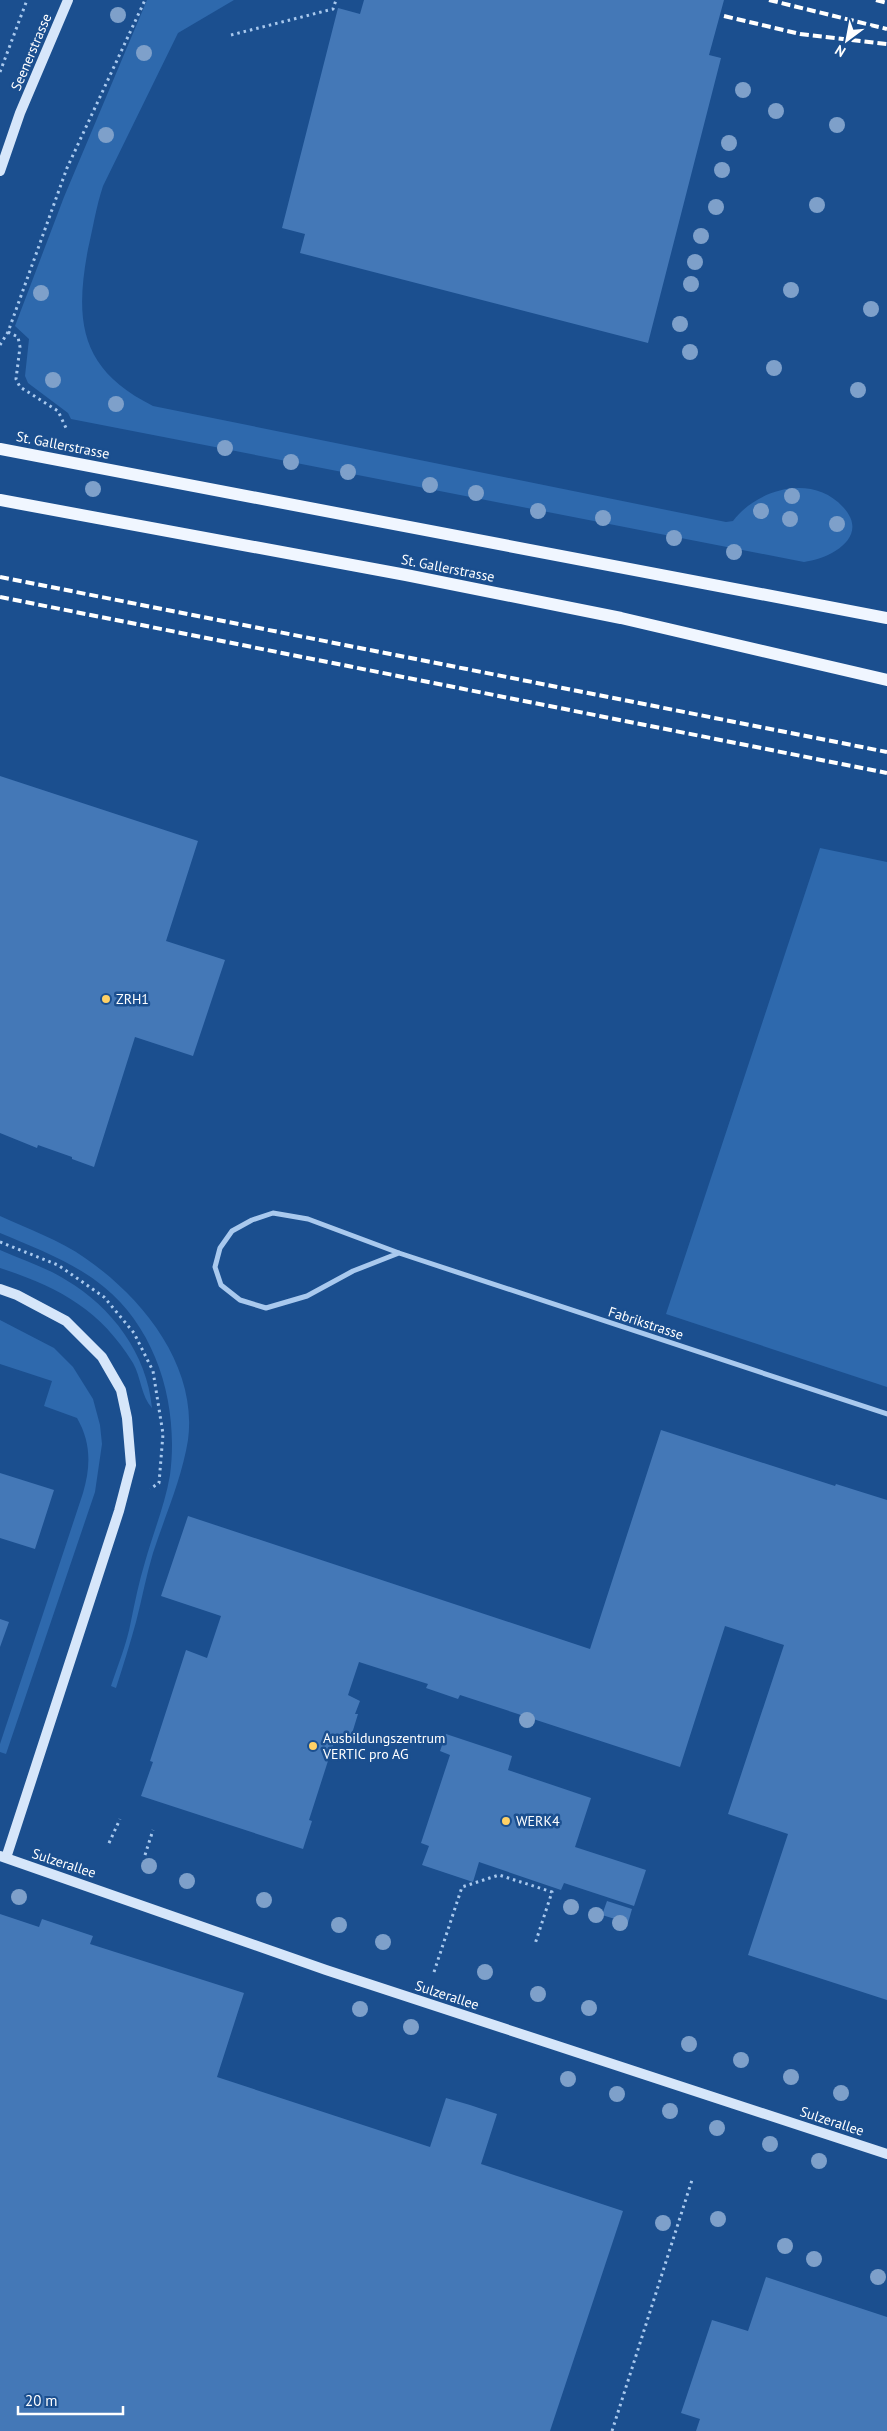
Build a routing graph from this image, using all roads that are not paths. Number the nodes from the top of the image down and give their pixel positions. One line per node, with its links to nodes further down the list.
1 (68, 0): 2 (main road, Seenerstrasse)
2 (0, 170)
3 (4, 449): 5 (main road, St. Gallerstrasse)
4 (0, 500): 6 (main road, St. Gallerstrasse)
5 (887, 618)
6 (887, 680)
7 (399, 1253): 7 (street, Fabrikstrasse); 9 (street, Fabrikstrasse)
8 (0, 1289): 10 (main road)
9 (887, 1414)
10 (3, 1857): 11 (main road, Sulzerallee)
11 (887, 2154)

